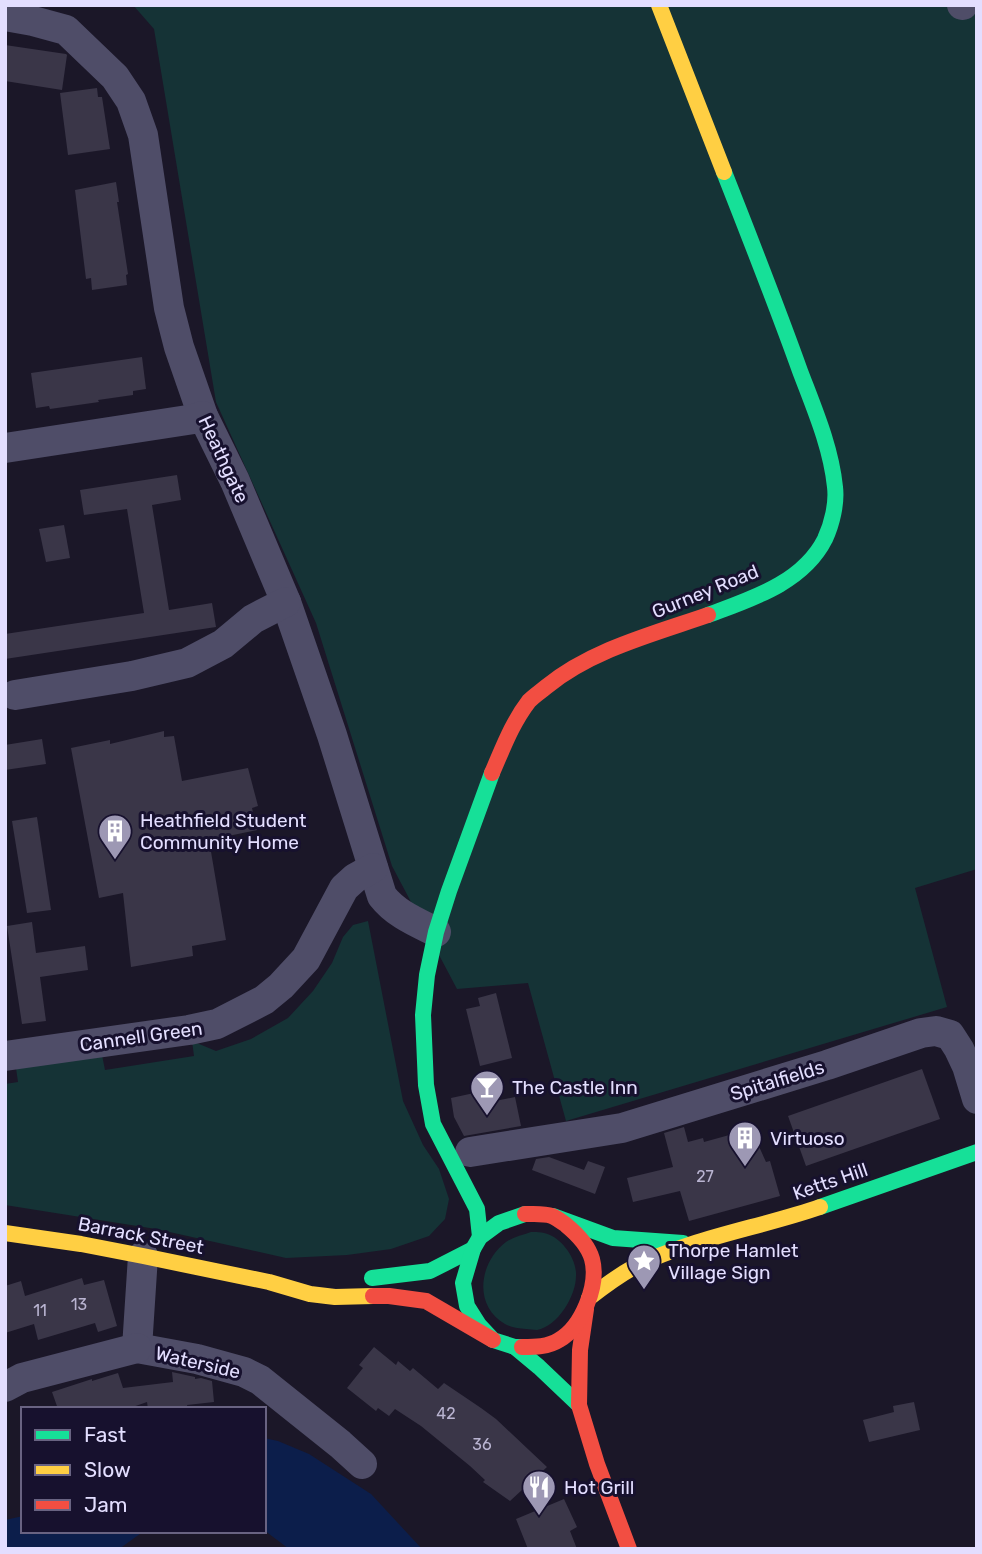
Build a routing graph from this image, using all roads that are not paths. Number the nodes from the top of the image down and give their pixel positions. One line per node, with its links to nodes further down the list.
1 (659, 5): 8 (main road, Gurney Road)
2 (5, 16): 3 (street, Heathgate)
3 (204, 416): 4 (street); 5 (street, Heathgate)
4 (5, 448)
5 (286, 602): 6 (street); 7 (street, Heathgate)
6 (15, 695)
7 (373, 869): 8 (street, Heathgate); 9 (street, Cannell Green)
8 (436, 932): 12 (main road, Gurney Road)
9 (5, 1056)
10 (977, 1099): 12 (street, Spitalfields)
11 (977, 1152): 19 (main road, Ketts Hill)
12 (464, 1162): 13 (main road, Gurney Road); 18 (main road, Gurney Road)
13 (488, 1191)
14 (506, 1203): 15 (main road)
15 (524, 1214): 16 (main road); 18 (main road)
16 (553, 1216): 19 (main road, Ketts Hill); 22 (main road)
17 (5, 1233): 20 (main road, Barrack Street)
18 (476, 1243): 21 (main road, Barrack Street); 23 (main road)
19 (695, 1244): 22 (main road, Ketts Hill)
20 (143, 1256): 21 (main road, Barrack Street); 25 (street, Waterside)
21 (268, 1282): 23 (main road, Barrack Street)
22 (588, 1304): 24 (main road); 27 (main road)
23 (492, 1340): 24 (main road)
24 (515, 1347): 27 (main road)
25 (136, 1348): 26 (street); 28 (street, Waterside)
26 (5, 1388)
27 (579, 1405): 29 (main road)
28 (362, 1464)
29 (629, 1549)

